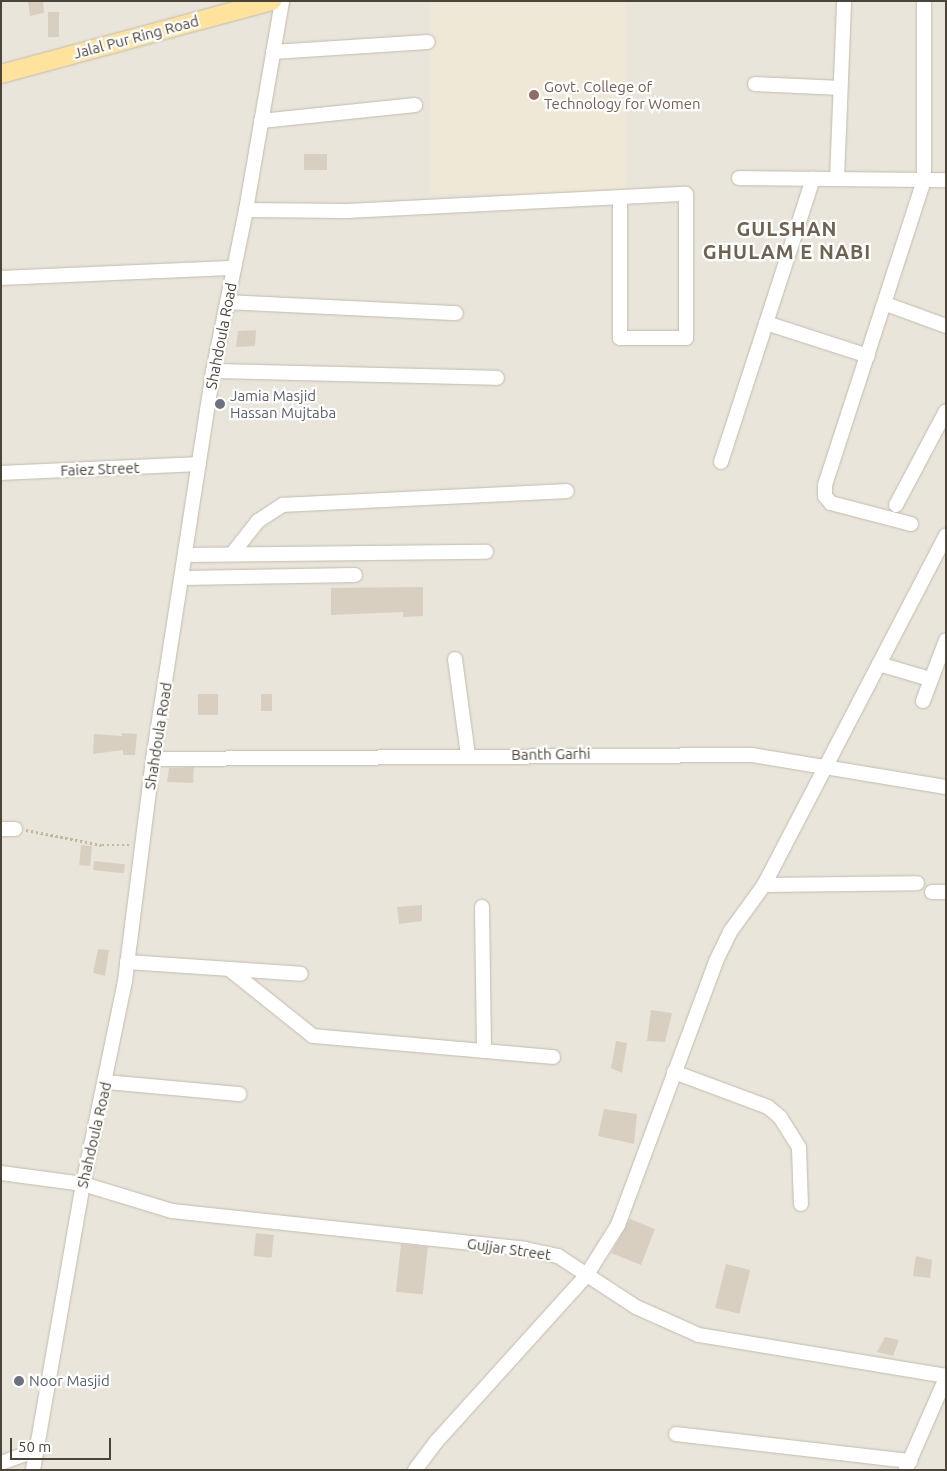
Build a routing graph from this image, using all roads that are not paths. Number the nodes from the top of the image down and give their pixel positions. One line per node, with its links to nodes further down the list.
1 (272, 1): 7 (main road, Jalal Pur Ring Road)
2 (282, 1): 6 (street, Shahdoula Road)
3 (844, 1): 9 (street)
4 (924, 1): 15 (street)
5 (428, 42): 6 (street)
6 (273, 52): 11 (street, Shahdoula Road)
7 (1, 74)
8 (755, 84): 9 (street)
9 (840, 88): 14 (street)
10 (415, 105): 11 (street)
11 (261, 121): 18 (street, Shahdoula Road)
12 (738, 178): 13 (street)
13 (813, 179): 14 (street); 24 (street)
14 (837, 179): 15 (street)
15 (924, 180): 16 (street); 22 (street)
16 (946, 180)
17 (620, 198): 17 (street); 18 (street)
18 (246, 210): 19 (street, Shahdoula Road)
19 (234, 268): 20 (street); 21 (street, Shahdoula Road)
20 (1, 278)
21 (227, 302): 23 (street); 27 (street, Shahdoula Road)
22 (886, 304): 25 (street); 26 (street)
23 (456, 313)
24 (766, 323): 26 (street); 30 (street)
25 (946, 326)
26 (868, 356): 35 (street)
27 (212, 371): 28 (street); 31 (street, Shahdoula Road)
28 (497, 378)
29 (946, 412): 34 (street)
30 (720, 462)
31 (199, 464): 32 (street, Faiez Street); 39 (street, Shahdoula Road)
32 (1, 473)
33 (566, 491): 40 (street)
34 (896, 505)
35 (912, 524)
36 (946, 536): 38 (street)
37 (486, 552): 40 (street)
38 (942, 552): 45 (street)
39 (186, 554): 40 (street); 42 (street, Shahdoula Road)
40 (232, 554)
41 (355, 575): 42 (street)
42 (183, 578): 49 (street, Shahdoula Road)
43 (946, 640): 46 (street)
44 (455, 659): 48 (street)
45 (879, 664): 46 (street); 50 (street)
46 (930, 679): 47 (street)
47 (923, 701)
48 (468, 755): 49 (street, Banth Garhi); 50 (street, Banth Garhi)
49 (153, 759): 55 (street, Shahdoula Road)
50 (825, 767): 51 (street, Banth Garhi); 53 (street)
51 (946, 787)
52 (917, 883): 53 (street)
53 (764, 885): 60 (street)
54 (482, 906): 58 (street)
55 (127, 962): 56 (street); 61 (street, Shahdoula Road)
56 (229, 969): 57 (street); 58 (street)
57 (301, 974)
58 (484, 1051): 59 (street)
59 (553, 1057)
60 (674, 1072): 65 (street); 66 (street)
61 (106, 1082): 62 (street); 64 (street, Shahdoula Road)
62 (239, 1094)
63 (1, 1173): 64 (street, Gujjar Street)
64 (83, 1184): 66 (street, Gujjar Street); 69 (street, Shahdoula Road)
65 (801, 1204)
66 (586, 1276): 67 (street, Gujjar Street); 73 (street)
67 (946, 1377): 71 (street)
68 (676, 1434): 71 (street)
69 (36, 1450): 70 (street); 72 (street, Shahdoula Road)
70 (1, 1463)
71 (908, 1466)
72 (33, 1470)
73 (415, 1470)

